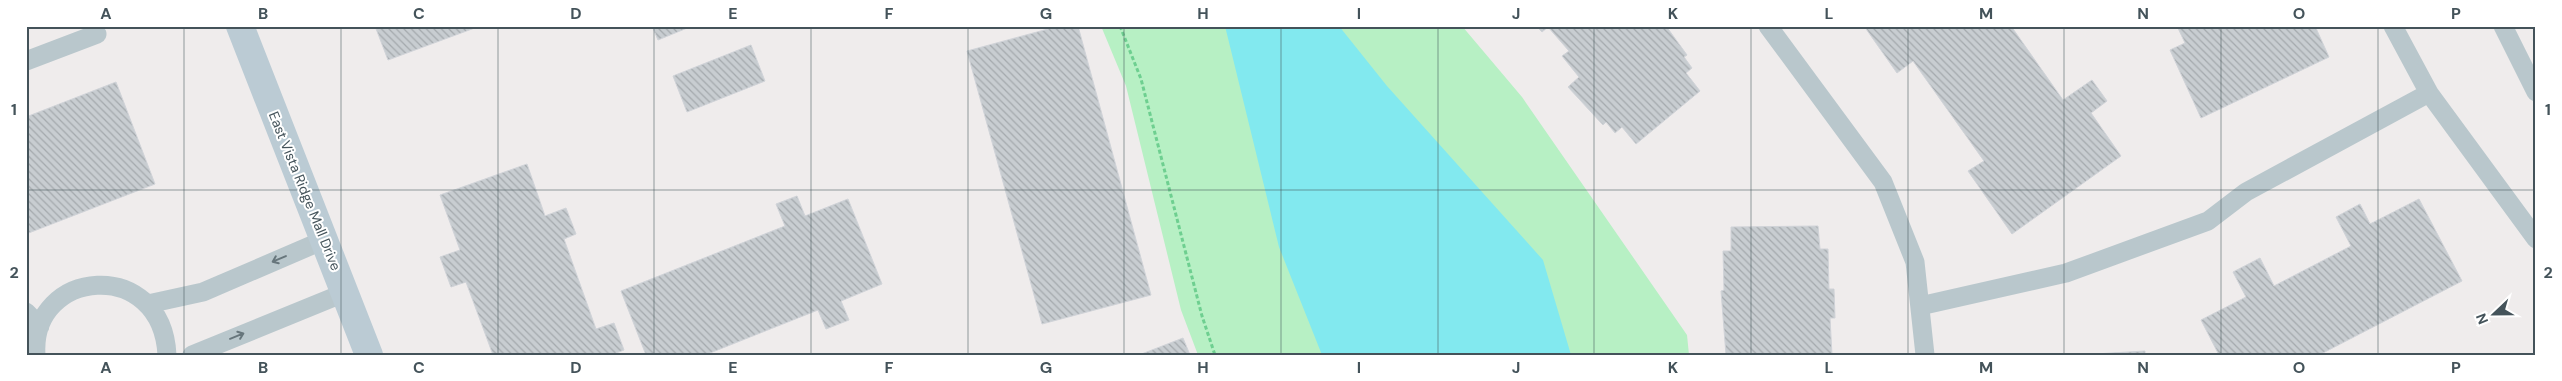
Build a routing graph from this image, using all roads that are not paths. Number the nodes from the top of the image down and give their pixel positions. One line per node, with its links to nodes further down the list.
1 (240, 26): 10 (main road, East Vista Ridge Mall Drive)
2 (1768, 26): 13 (lane)
3 (2393, 26): 8 (lane)
4 (2503, 26): 7 (lane)
5 (98, 34): 6 (lane)
6 (26, 61)
7 (2536, 92)
8 (2429, 93): 9 (lane); 13 (lane)
9 (2536, 239)
10 (324, 240): 11 (main road, East Vista Ridge Mall Drive); 12 (lane, one-way to 12)
11 (344, 293): 18 (lane, one-way to 11); 19 (main road, East Vista Ridge Mall Drive)
12 (148, 304): 15 (lane); 17 (lane)
13 (1920, 306): 20 (lane)
14 (26, 312): 15 (lane)
15 (40, 326): 16 (lane)
16 (36, 355)
17 (167, 355)
18 (192, 355)
19 (369, 355)
20 (1925, 355)

